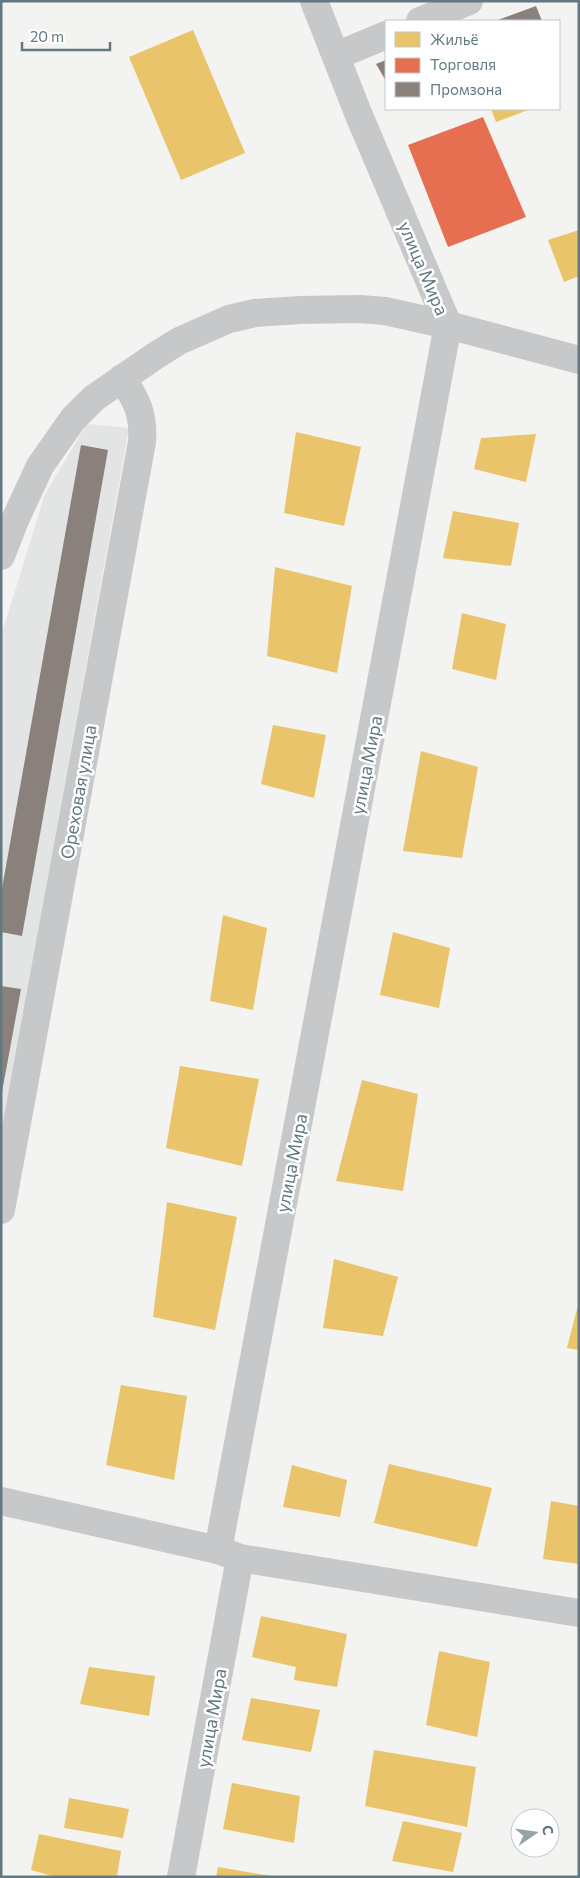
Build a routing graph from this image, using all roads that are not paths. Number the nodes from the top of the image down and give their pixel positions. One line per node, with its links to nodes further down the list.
1 (314, 1): 5 (street, улица Мира)
2 (469, 1): 3 (street)
3 (422, 20)
4 (385, 35): 5 (street)
5 (336, 56): 6 (street, улица Мира)
6 (448, 325): 8 (street); 10 (street); 14 (street, улица Мира)
7 (579, 342): 8 (street)
8 (546, 352): 9 (street)
9 (579, 360)
10 (122, 378): 11 (street); 12 (street, Ореховая улица)
11 (1, 556)
12 (1, 1210)
13 (1, 1501): 14 (street)
14 (229, 1554): 15 (street); 16 (street, улица Мира)
15 (579, 1613)
16 (181, 1877)

